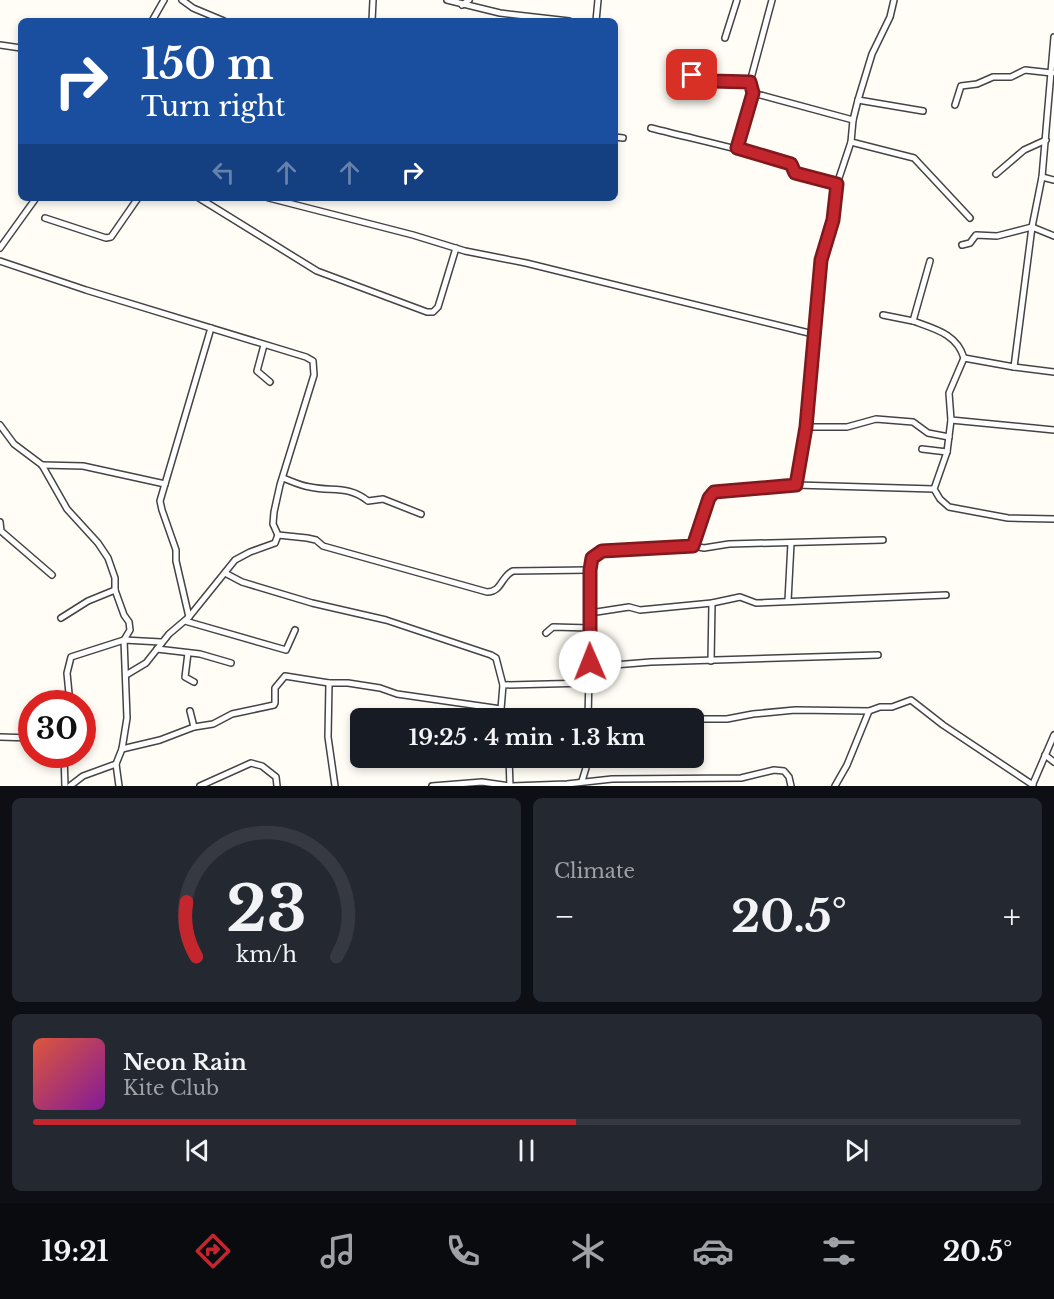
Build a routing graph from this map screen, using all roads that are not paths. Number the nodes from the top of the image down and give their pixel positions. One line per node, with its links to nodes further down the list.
1 (164, 0): 11 (street)
2 (182, 0): 12 (street)
3 (373, 0): 13 (street)
4 (447, 0): 10 (street)
5 (469, 0): 10 (street)
6 (598, 0): 15 (street)
7 (737, 0): 16 (street)
8 (771, 0): 22 (street)
9 (894, 0): 24 (street)
10 (462, 4): 14 (street)
11 (154, 18)
12 (217, 18)
13 (372, 18)
14 (543, 18)
15 (596, 18)
16 (725, 38)
17 (1054, 38): 21 (street)
18 (0, 45): 19 (street)
19 (18, 48)
20 (672, 68): 22 (street)
21 (1052, 73): 25 (street); 31 (street)
22 (750, 82): 23 (street)
23 (753, 93): 27 (street); 33 (street)
24 (858, 100): 26 (street); 27 (street)
25 (954, 105)
26 (923, 111)
27 (853, 120): 32 (street)
28 (651, 128): 33 (street)
29 (618, 137): 30 (street)
30 (623, 138)
31 (1046, 140): 34 (street); 35 (street)
32 (851, 142): 37 (street); 43 (street)
33 (737, 148): 37 (street)
34 (996, 174)
35 (1042, 177): 36 (street); 44 (street)
36 (1054, 180)
37 (837, 184): 54 (street)
38 (34, 201): 47 (street)
39 (136, 201): 42 (street)
40 (204, 201): 48 (street)
41 (280, 201): 48 (street)
42 (45, 218)
43 (970, 218)
44 (1032, 227): 45 (street); 46 (street); 57 (street)
45 (1054, 236)
46 (962, 245)
47 (0, 248)
48 (456, 248): 54 (street)
49 (0, 261): 53 (street)
50 (930, 261): 52 (street)
51 (883, 315): 52 (street)
52 (913, 321): 56 (street)
53 (211, 328): 55 (street); 69 (street)
54 (813, 334): 62 (street)
55 (264, 345): 59 (street); 68 (street)
56 (964, 358): 57 (street); 60 (street)
57 (1014, 367): 58 (street)
58 (1054, 372)
59 (270, 382)
60 (951, 420): 63 (street); 64 (street)
61 (0, 425): 67 (street)
62 (806, 427): 64 (street); 70 (street)
63 (1054, 430)
64 (949, 437): 66 (street)
65 (922, 449): 66 (street)
66 (947, 452): 71 (street)
67 (42, 465): 69 (street); 82 (street)
68 (283, 478): 72 (street); 75 (street)
69 (165, 484): 88 (street)
70 (796, 485): 71 (street); 78 (street)
71 (934, 489): 73 (street)
72 (421, 514)
73 (1054, 519)
74 (0, 522): 81 (street)
75 (278, 535): 79 (street); 80 (street)
76 (883, 540): 77 (street)
77 (791, 543): 78 (street); 84 (street)
78 (693, 546): 79 (street)
79 (590, 570): 86 (street)
80 (225, 573): 88 (street); 104 (street)
81 (52, 575)
82 (115, 590): 87 (street); 92 (street)
83 (946, 596): 84 (street)
84 (788, 602): 85 (street)
85 (712, 603): 86 (street); 97 (street)
86 (590, 613): 89 (street)
87 (61, 618)
88 (187, 619): 90 (street); 93 (street)
89 (590, 628): 91 (street); 99 (street)
90 (295, 630)
91 (546, 633)
92 (124, 640): 93 (street); 100 (street); 105 (street)
93 (162, 642): 94 (street)
94 (157, 649): 95 (street); 100 (street)
95 (188, 653): 98 (street); 101 (street)
96 (878, 655): 97 (street)
97 (711, 661): 99 (street)
98 (231, 663)
99 (590, 667): 103 (street)
100 (126, 675): 116 (street)
101 (194, 682)
102 (330, 683): 106 (street); 112 (street); 131 (street)
103 (588, 683): 104 (street); 108 (street)
104 (503, 685): 107 (street)
105 (69, 690)
106 (494, 708)
107 (501, 708)
108 (588, 708)
109 (190, 711): 112 (street)
110 (869, 711): 111 (street); 125 (street); 135 (street)
111 (704, 719)
112 (194, 727): 116 (street)
113 (1054, 735): 117 (street)
114 (0, 737): 115 (street)
115 (18, 738)
116 (122, 749): 119 (street)
117 (1045, 755): 118 (street); 125 (street)
118 (1054, 762)
119 (116, 764): 127 (street); 128 (street)
120 (64, 768): 126 (street)
121 (509, 768): 133 (street)
122 (586, 768): 123 (street)
123 (582, 781): 124 (street); 133 (street)
124 (613, 783): 134 (street)
125 (1032, 785)
126 (65, 786)
127 (70, 786)
128 (119, 786)
129 (200, 786): 130 (street)
130 (277, 786)
131 (335, 786)
132 (432, 786): 133 (street)
133 (510, 786)
134 (791, 786)
135 (835, 786)

